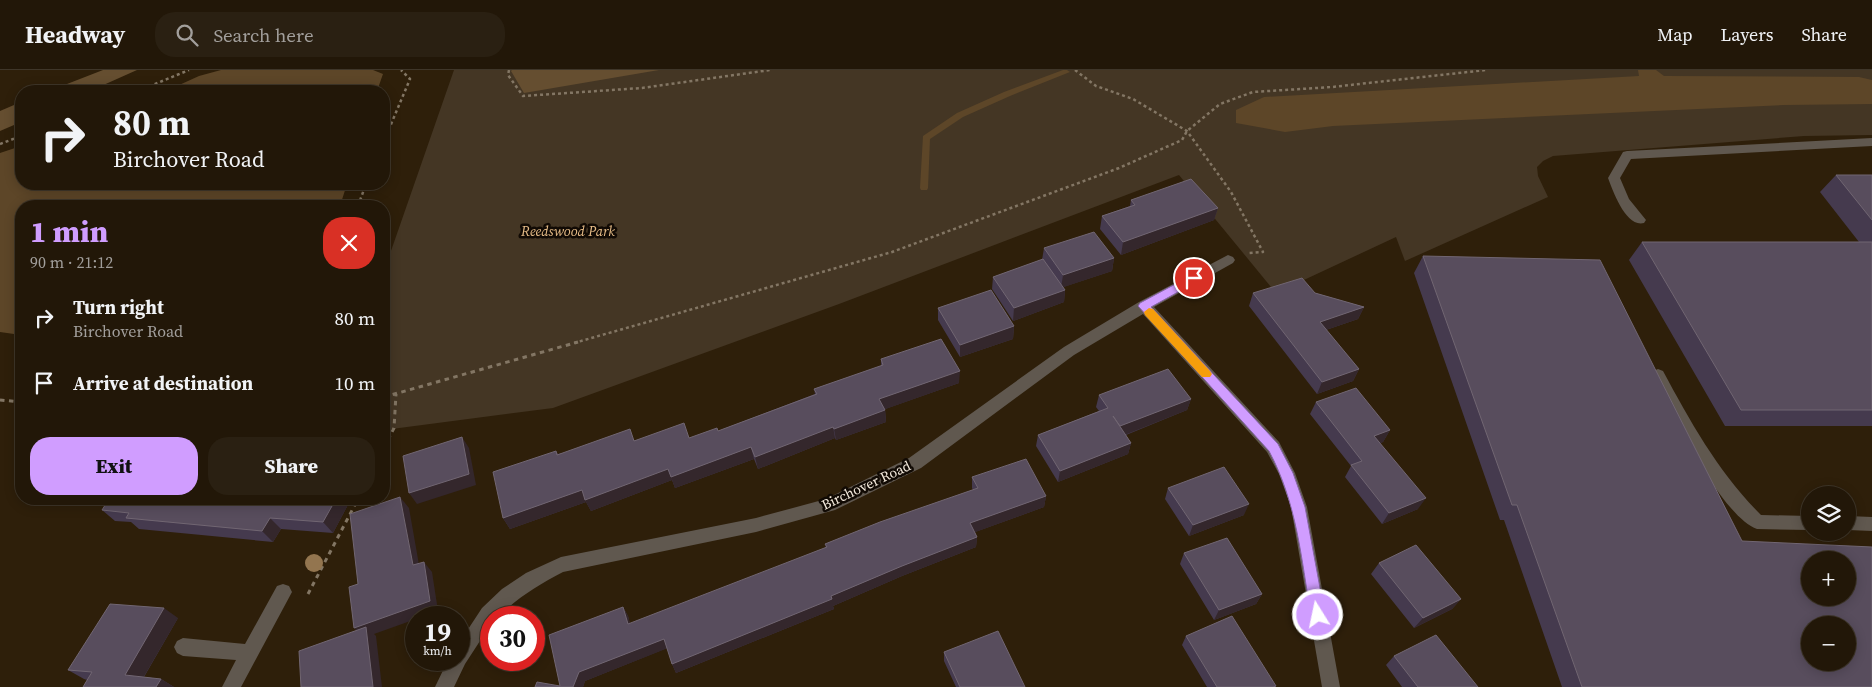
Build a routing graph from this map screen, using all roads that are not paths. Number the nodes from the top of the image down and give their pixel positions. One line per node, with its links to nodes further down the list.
1 (1872, 142): 2 (street)
2 (1639, 220)
3 (1228, 260): 4 (street, Birchover Road)
4 (1144, 306): 10 (street, Birchover Road); 16 (street)
5 (1650, 360): 6 (street)
6 (1801, 523)
7 (1856, 523): 8 (street)
8 (1872, 524)
9 (283, 592): 12 (street)
10 (470, 641)
11 (183, 647): 12 (street)
12 (250, 653): 14 (street)
13 (452, 671): 15 (street, Birchover Road)
14 (231, 687)
15 (444, 687)
16 (1331, 687)

